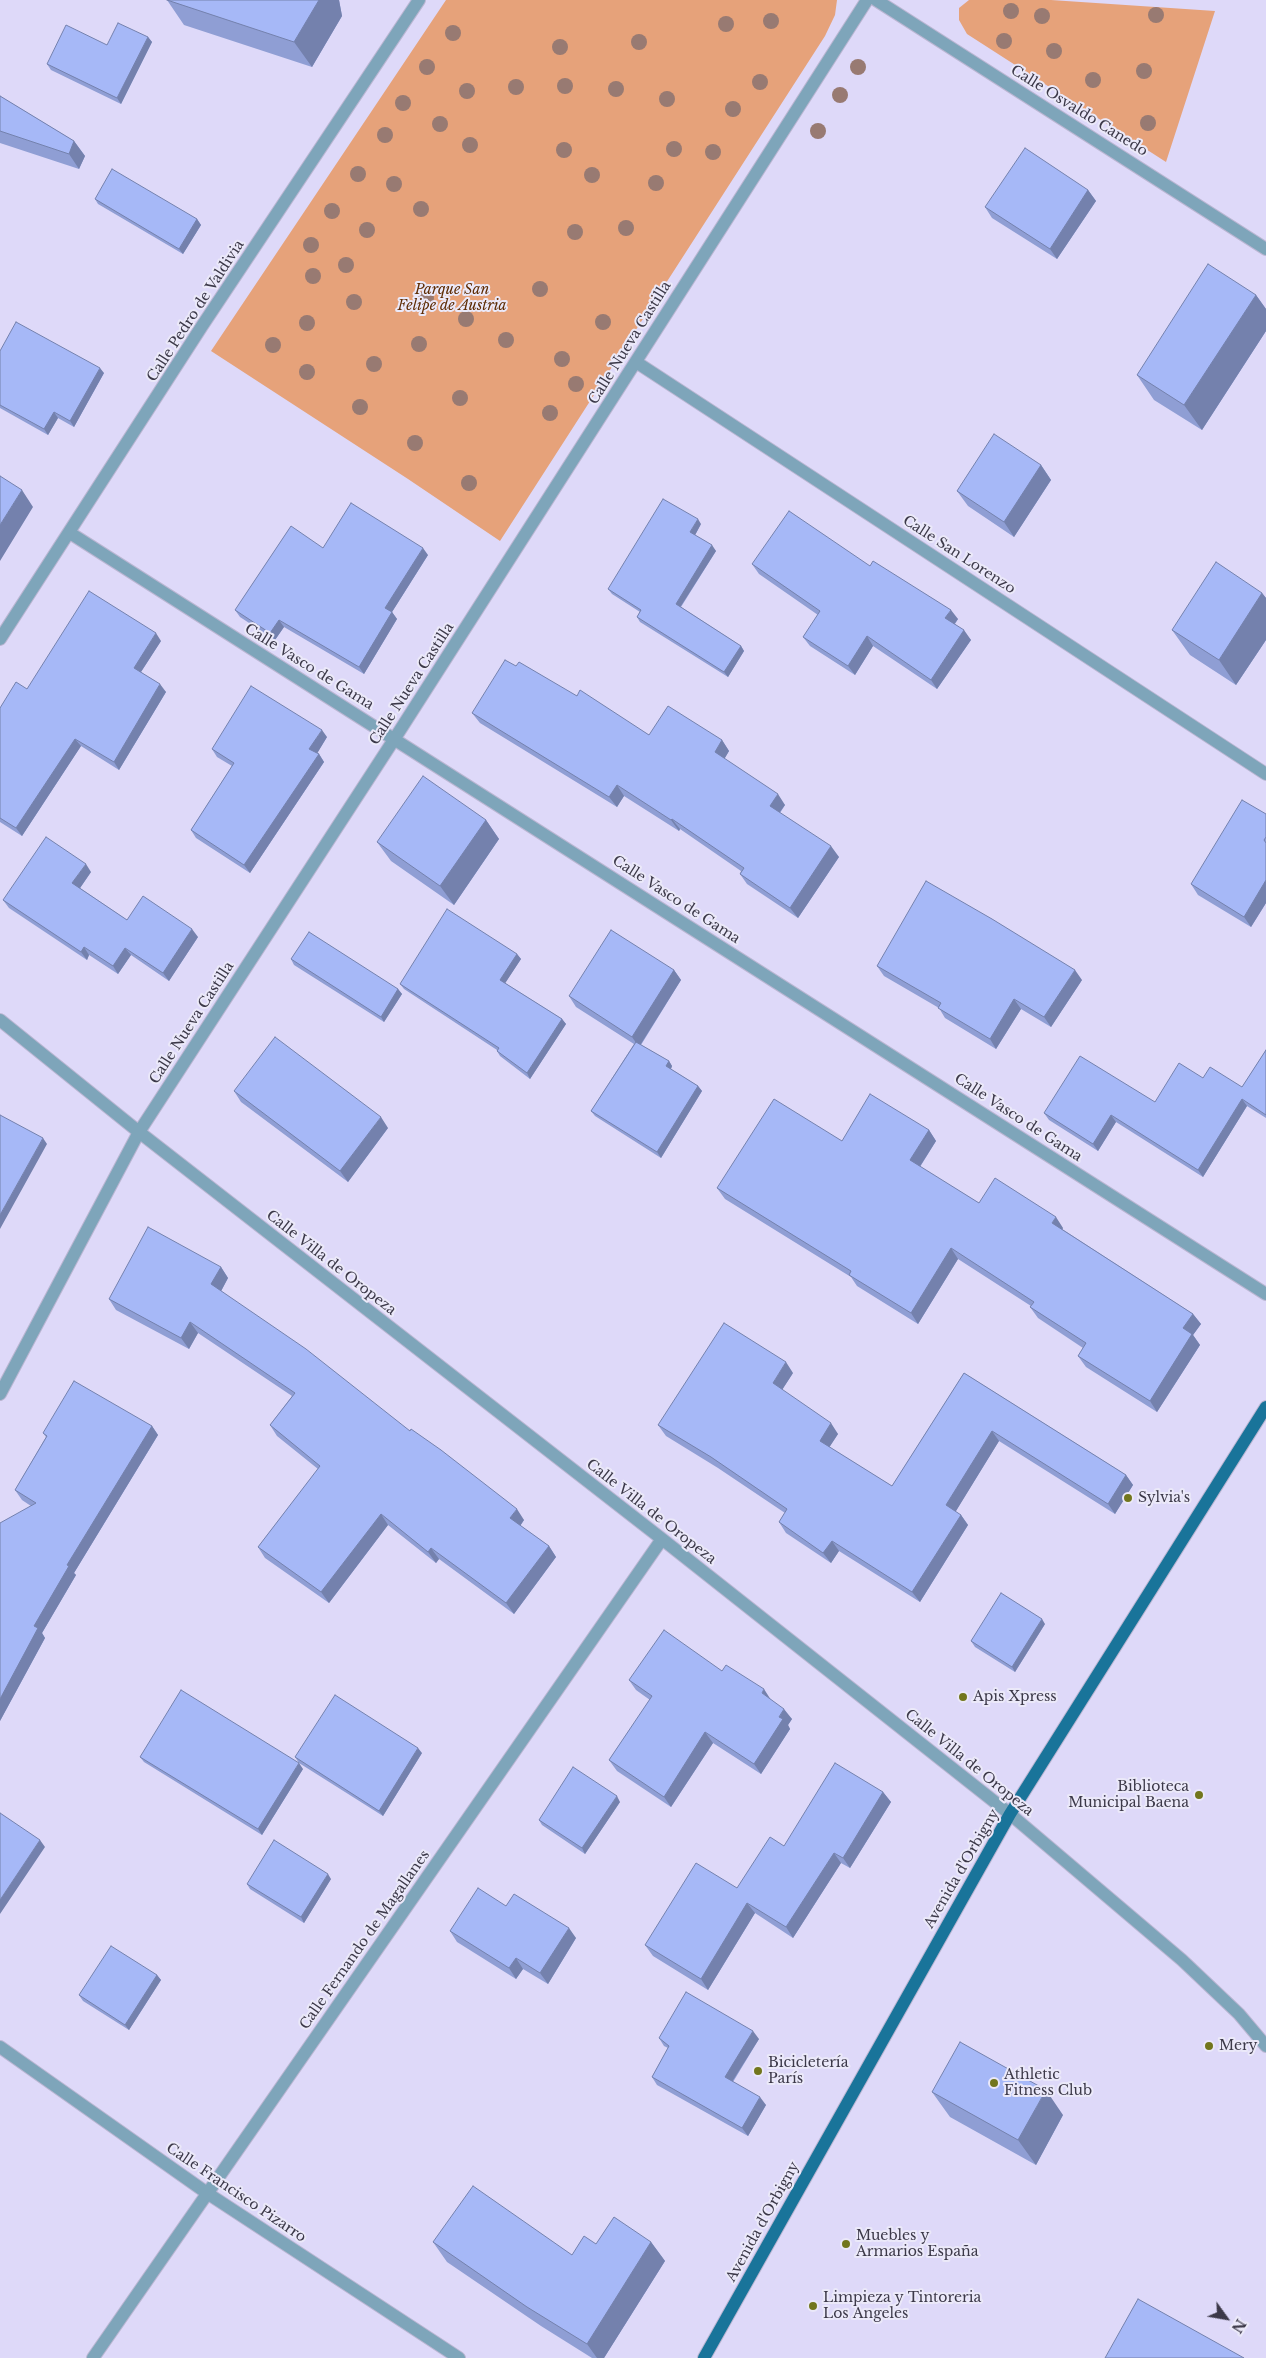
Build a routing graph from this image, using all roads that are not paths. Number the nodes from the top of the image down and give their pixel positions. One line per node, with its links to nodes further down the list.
1 (419, 0): 6 (street, Calle Pedro de Valdivia)
2 (867, 0): 5 (street, Calle Nueva Castilla)
3 (876, 0): 4 (street, Calle Osvaldo Canedo)
4 (1266, 249)
5 (636, 362): 8 (street, Calle Nueva Castilla); 9 (street, Calle San Lorenzo)
6 (70, 533): 7 (street, Calle Pedro de Valdivia); 8 (street, Calle Vasco de Gama)
7 (0, 639)
8 (395, 738): 11 (street, Calle Nueva Castilla); 12 (street, Calle Vasco de Gama)
9 (1266, 774)
10 (0, 1020): 11 (street, Calle Villa de Oropeza)
11 (139, 1132): 13 (street, Calle Nueva Castilla); 15 (street, Calle Villa de Oropeza)
12 (1266, 1294)
13 (0, 1394)
14 (1266, 1407): 16 (main road, Avenida d'Orbigny)
15 (662, 1540): 16 (street, Calle Villa de Oropeza); 19 (street, Calle Fernando de Magallanes)
16 (1010, 1814): 17 (street, Calle Villa de Oropeza); 22 (main road, Avenida d'Orbigny)
17 (1266, 2046)
18 (0, 2047): 19 (street, Calle Francisco Pizarro)
19 (207, 2193): 20 (street, Calle Fernando de Magallanes); 21 (street, Calle Francisco Pizarro)
20 (93, 2358)
21 (459, 2358)
22 (704, 2358)

